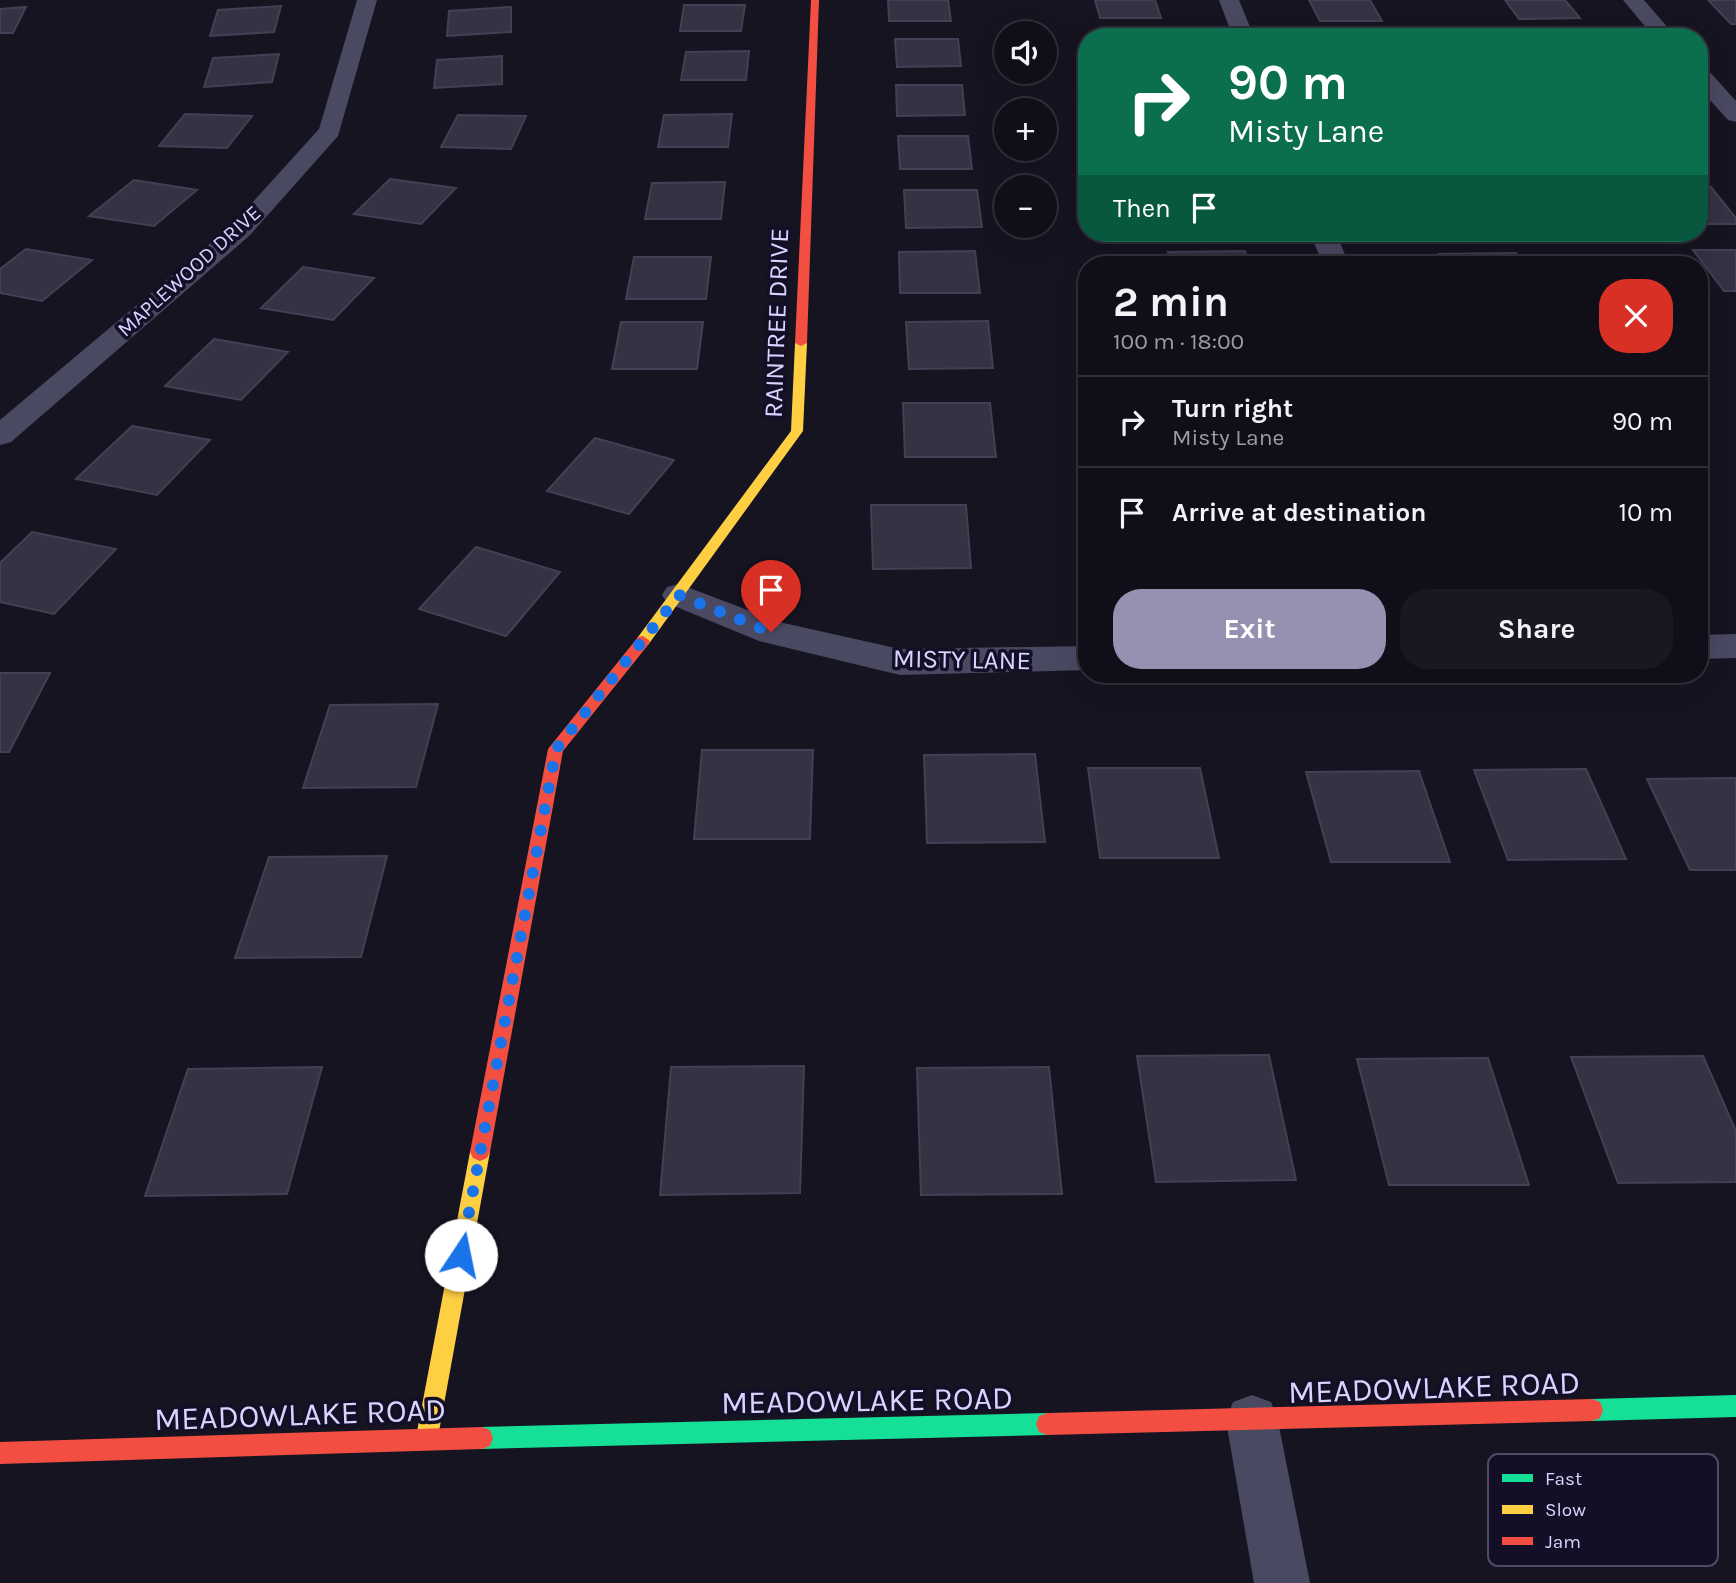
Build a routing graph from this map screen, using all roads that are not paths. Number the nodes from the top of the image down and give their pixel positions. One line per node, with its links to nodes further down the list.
1 (367, 0): 9 (street, MAPLEWOOD DRIVE)
2 (815, 0): 10 (street, RAINTREE DRIVE)
3 (1229, 0): 5 (street)
4 (1633, 0): 6 (street)
5 (1240, 28)
6 (1658, 28)
7 (1708, 84): 8 (street)
8 (1736, 115)
9 (0, 436)
10 (679, 595): 13 (street, MISTY LANE); 16 (street, RAINTREE DRIVE)
11 (1736, 646): 12 (street)
12 (1708, 647)
13 (1078, 658)
14 (1736, 1406): 15 (street, MEADOWLAKE ROAD)
15 (1252, 1421): 16 (street, MEADOWLAKE ROAD); 18 (street)
16 (428, 1437): 17 (street, MEADOWLAKE ROAD)
17 (0, 1453)
18 (1282, 1583)

